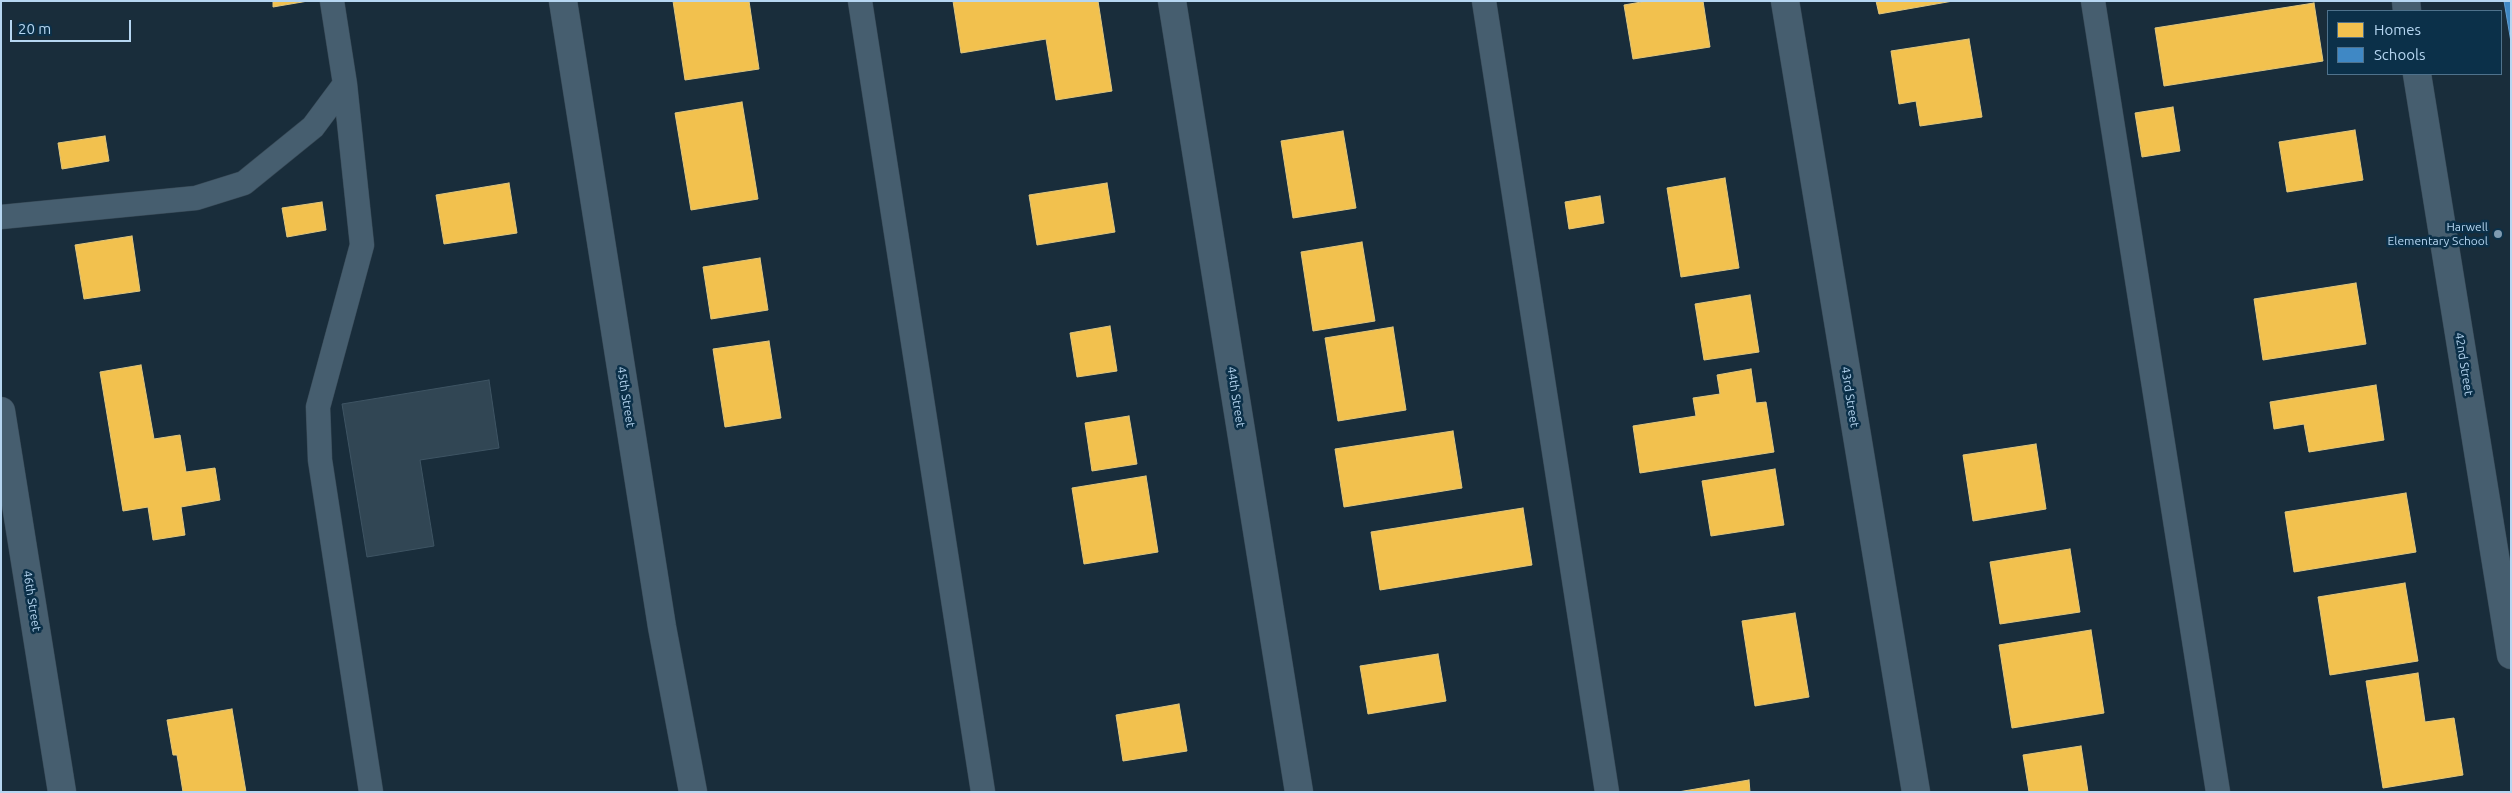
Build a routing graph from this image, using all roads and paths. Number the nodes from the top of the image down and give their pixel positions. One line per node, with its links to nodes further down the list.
1 (332, 1): 9 (lane)
2 (563, 1): 16 (street, 45th Street)
3 (860, 1): 17 (lane)
4 (1172, 1): 18 (street, 44th Street)
5 (1484, 1): 19 (lane)
6 (1785, 1): 20 (street, 43rd Street)
7 (2093, 1): 21 (lane)
8 (2417, 75): 13 (street, 42nd Street)
9 (345, 84): 10 (lane); 15 (lane)
10 (1, 216)
11 (1, 411): 12 (street, 46th Street)
12 (4, 447): 14 (street, 46th Street)
13 (2511, 655)
14 (62, 792)
15 (371, 792)
16 (693, 792)
17 (983, 792)
18 (1299, 792)
19 (1606, 792)
20 (1916, 792)
21 (2218, 792)

